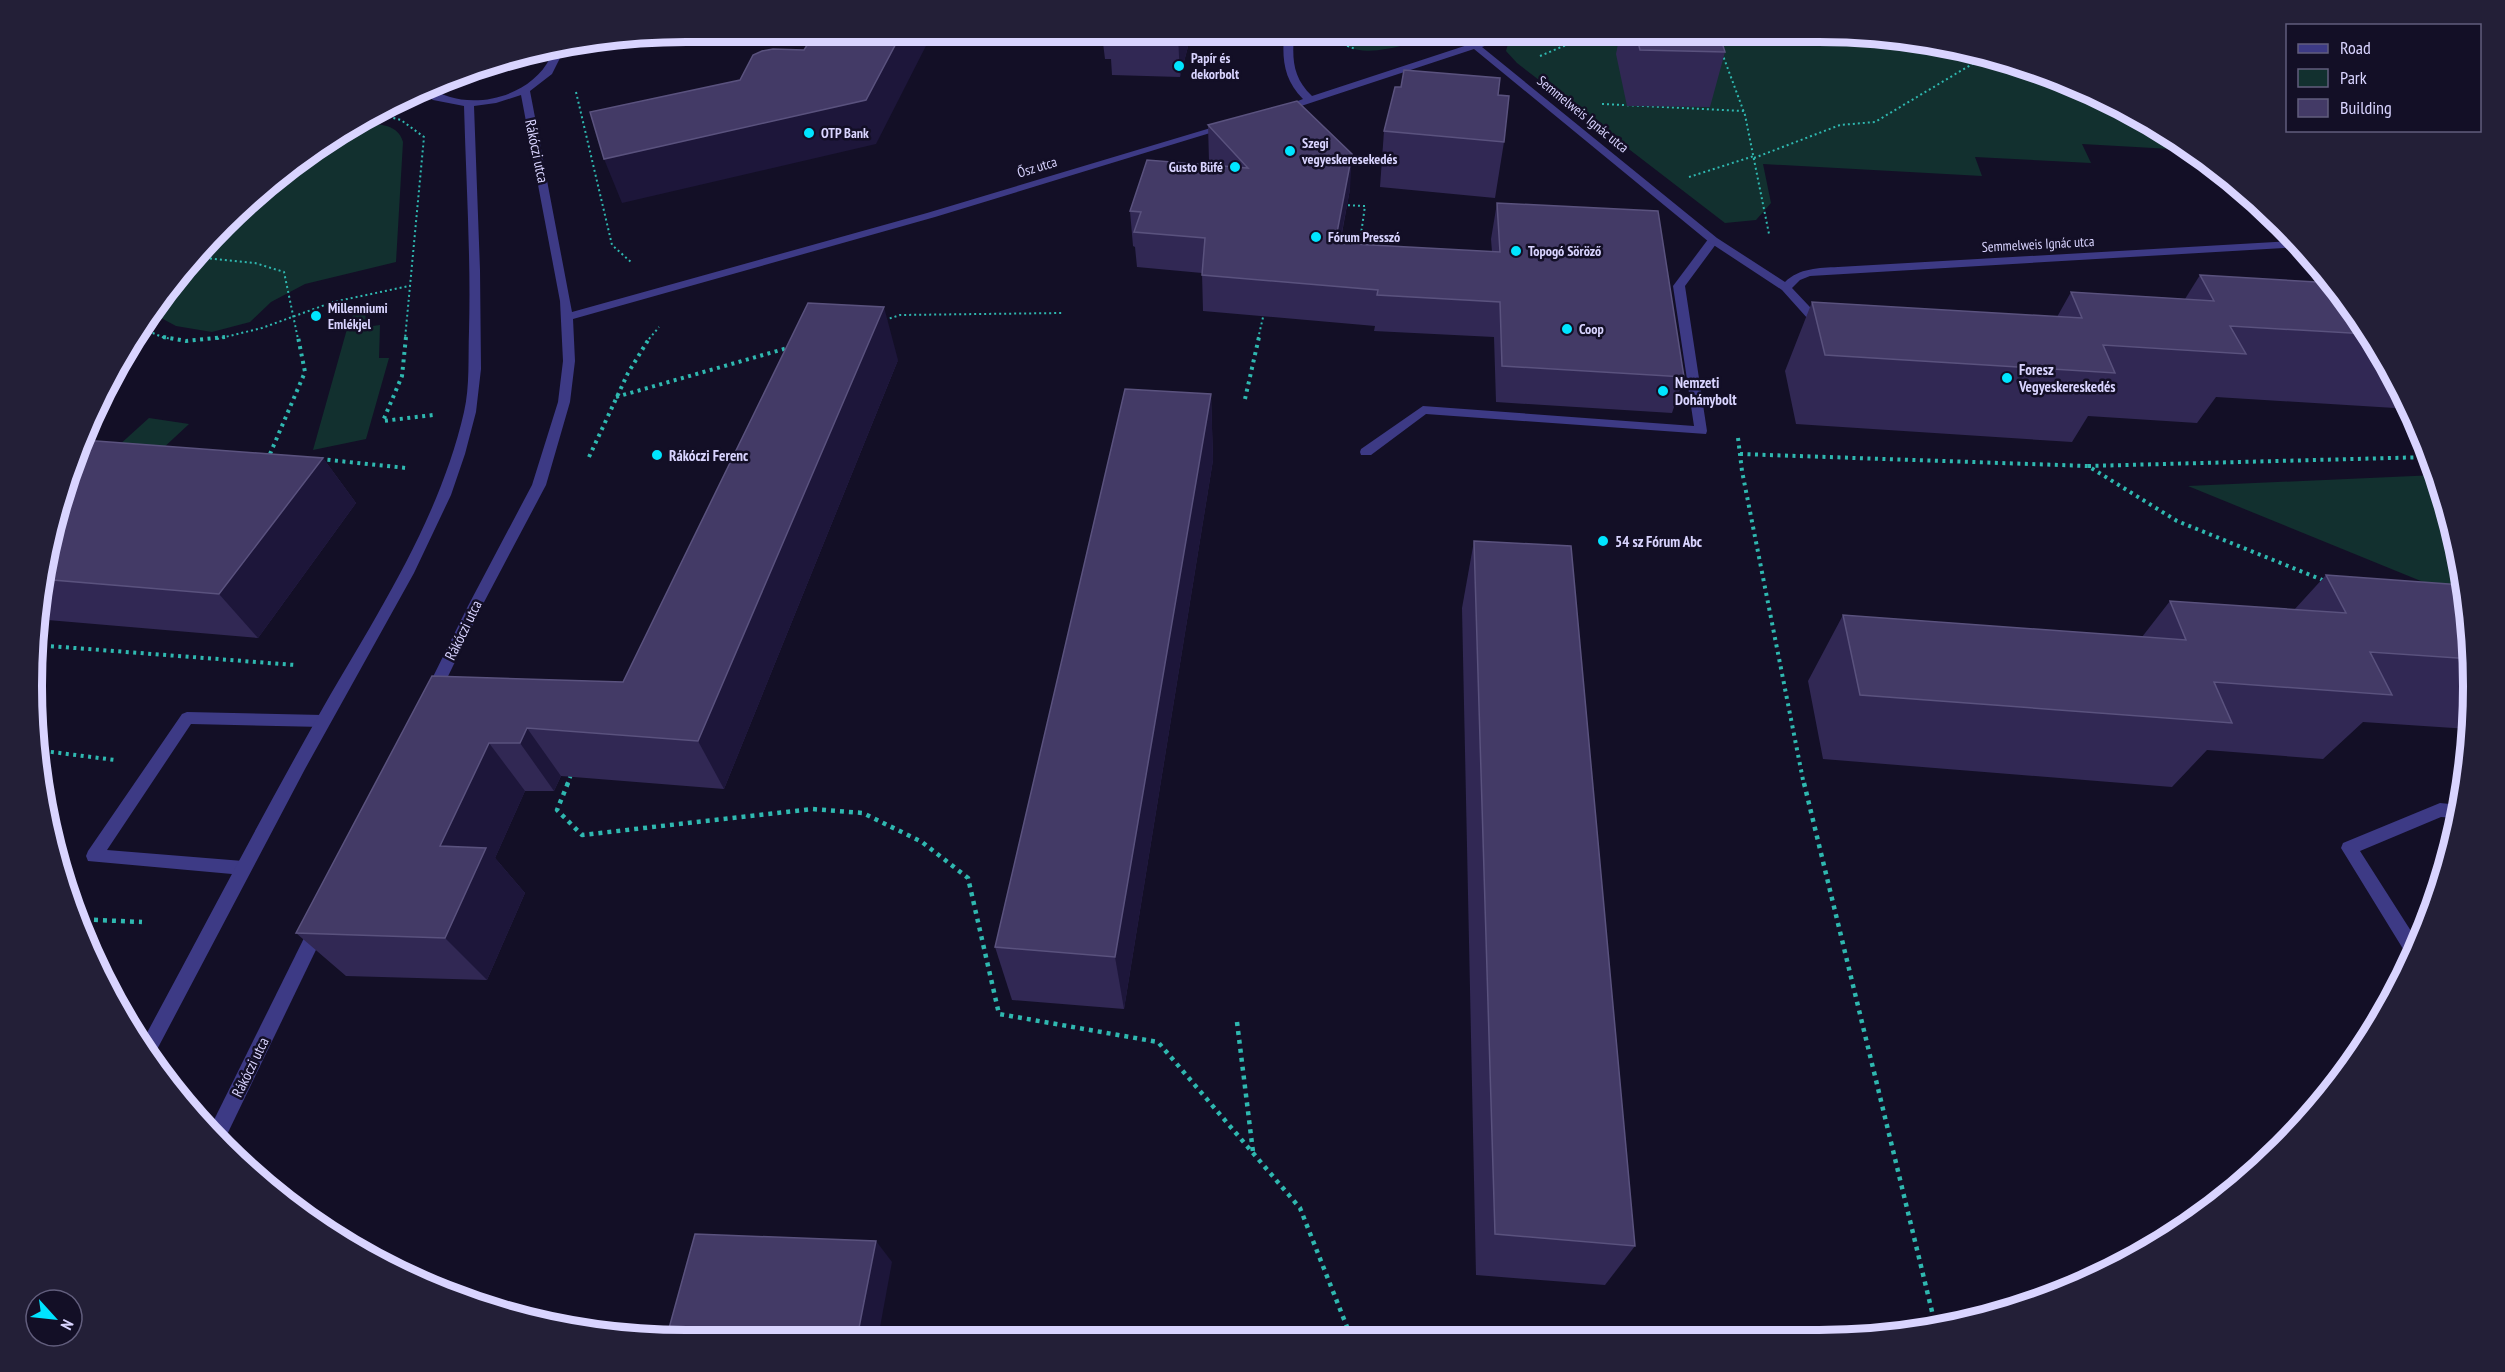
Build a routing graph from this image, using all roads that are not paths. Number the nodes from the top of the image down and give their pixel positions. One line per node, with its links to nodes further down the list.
1 (1289, 42): 9 (street)
2 (1490, 42): 3 (street)
3 (1477, 47): 9 (street); 13 (street, Semmelweis Ignác utca)
4 (554, 56): 5 (street)
5 (525, 91): 10 (street); 16 (street, Rákóczi utca)
6 (433, 94): 8 (street)
7 (428, 96): 8 (street)
8 (441, 100): 10 (street)
9 (1310, 100): 11 (street)
10 (469, 103): 20 (street)
11 (1276, 111)
12 (1242, 122): 16 (street, Ősz utca)
13 (1713, 240): 15 (street, Semmelweis Ignác utca); 18 (street)
14 (2287, 245): 15 (street, Semmelweis Ignác utca)
15 (1786, 288): 17 (street, Semmelweis Ignác utca)
16 (568, 317): 19 (street, Rákóczi utca)
17 (1828, 334)
18 (1366, 452)
19 (423, 712)
20 (323, 722): 22 (street); 22 (street)
21 (2451, 811): 24 (street)
22 (243, 868): 25 (street)
23 (324, 915): 26 (street, Rákóczi utca)
24 (2409, 943)
25 (151, 1044)
26 (220, 1129)

